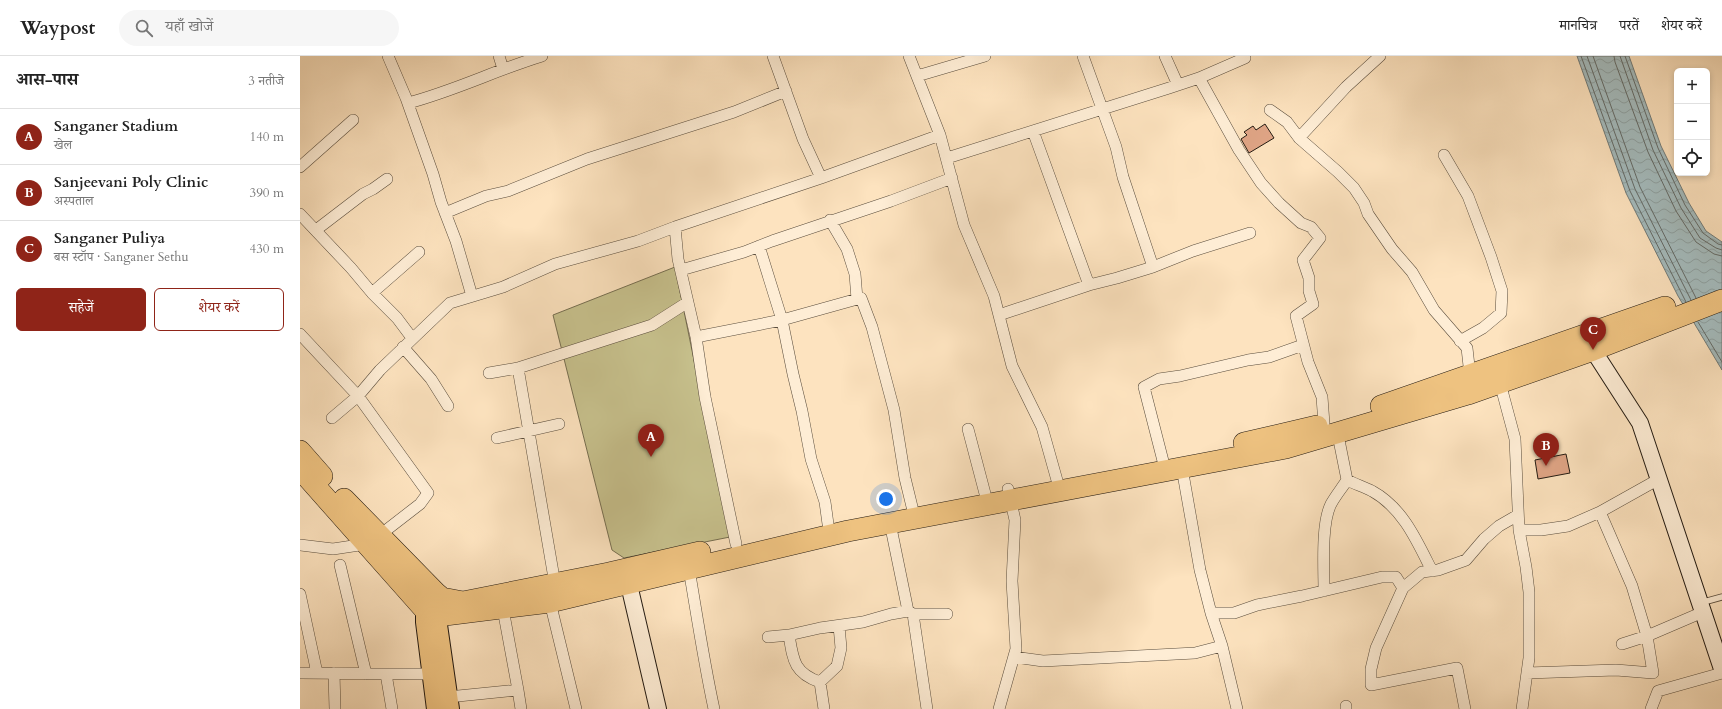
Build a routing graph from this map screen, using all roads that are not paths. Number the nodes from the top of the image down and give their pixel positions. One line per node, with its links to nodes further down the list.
1 (388, 56): 16 (street)
2 (499, 56): 11 (street)
3 (542, 56): 11 (street)
4 (774, 56): 15 (street)
5 (909, 56): 12 (street)
6 (985, 56): 12 (street)
7 (1083, 56): 17 (street)
8 (1165, 56): 14 (street)
9 (1244, 56): 13 (street)
10 (1380, 56): 22 (street)
11 (503, 69): 16 (street)
12 (917, 76): 21 (street)
13 (1199, 78): 14 (street); 53 (street)
14 (1178, 85): 17 (street)
15 (786, 91): 26 (street); 29 (street)
16 (408, 103): 29 (street)
17 (1102, 109): 20 (street); 37 (street)
18 (1270, 110): 22 (street)
19 (352, 120): 25 (street)
20 (1033, 131): 24 (street); 39 (street)
21 (940, 135): 24 (street); 26 (street)
22 (1299, 138): 51 (street)
23 (1444, 155): 51 (street)
24 (947, 158): 27 (street)
25 (300, 167)
26 (821, 178): 32 (street)
27 (952, 178): 31 (street); 46 (street)
28 (387, 179): 33 (street)
29 (445, 213): 42 (street)
30 (300, 214): 33 (street)
31 (830, 220): 35 (street); 43 (street)
32 (675, 227): 38 (street); 42 (street)
33 (316, 230): 41 (street)
34 (1250, 233): 37 (street)
35 (759, 246): 38 (street); 47 (street)
36 (419, 252): 41 (street)
37 (1153, 266): 39 (street)
38 (681, 270): 45 (street)
39 (1089, 285): 46 (street)
40 (1722, 287): 52 (highway)
41 (372, 293): 50 (street)
42 (472, 296): 50 (street)
43 (857, 299): 47 (street); 77 (street)
44 (1722, 300): 52 (highway)
45 (688, 302): 49 (street); 55 (street)
46 (999, 315): 73 (street)
47 (782, 320): 49 (street); 79 (street)
48 (300, 334): 59 (street)
49 (696, 337): 83 (street)
50 (412, 338): 54 (street)
51 (1460, 340): 57 (street)
52 (1588, 343): 57 (highway); 58 (highway); 71 (street)
53 (1303, 345): 64 (street); 68 (street)
54 (403, 347): 59 (street); 60 (street)
55 (518, 368): 56 (street); 65 (street)
56 (490, 373)
57 (1470, 375): 64 (highway)
58 (1500, 383): 64 (highway); 78 (street)
59 (358, 396): 61 (street); 82 (street)
60 (448, 406)
61 (332, 418)
62 (559, 424): 65 (street)
63 (968, 429): 75 (street)
64 (1333, 429): 68 (highway); 69 (highway); 72 (street)
65 (529, 432): 66 (street); 91 (street)
66 (498, 438)
67 (300, 451): 82 (highway)
68 (1163, 461): 73 (highway)
69 (1182, 468): 73 (highway); 98 (street)
70 (300, 469): 82 (highway)
71 (1659, 479): 76 (street); 95 (street)
72 (1347, 480): 87 (street); 90 (street)
73 (1058, 486): 74 (highway)
74 (1008, 495): 75 (highway); 106 (street)
75 (987, 499): 77 (highway)
76 (1600, 512): 81 (street); 102 (street)
77 (913, 513): 79 (highway); 80 (highway)
78 (1518, 515): 81 (street); 87 (street)
79 (828, 524): 83 (highway)
80 (890, 524): 86 (highway); 97 (street)
81 (1519, 530): 108 (street)
82 (373, 540): 84 (street); 94 (highway)
83 (736, 544): 88 (highway)
84 (300, 545)
85 (340, 565): 113 (street)
86 (689, 569): 88 (highway); 125 (street)
87 (1432, 571): 89 (street)
88 (622, 577): 91 (highway); 123 (street); 124 (street)
89 (1403, 588): 90 (street); 130 (street)
90 (1324, 591): 98 (street)
91 (552, 593): 94 (highway); 96 (highway); 122 (street)
92 (300, 594): 110 (street)
93 (1722, 597): 95 (lane)
94 (435, 604): 96 (highway); 115 (main road); 118 (main road)
95 (1702, 608): 102 (street); 107 (street)
96 (503, 609): 117 (street)
97 (911, 612): 99 (street); 100 (street); 127 (street)
98 (1211, 613): 105 (street)
99 (947, 614)
100 (839, 626): 101 (street); 116 (street)
101 (789, 635): 103 (street); 116 (street)
102 (1647, 636): 104 (street); 108 (street)
103 (768, 637)
104 (1622, 644)
105 (1222, 646): 106 (street); 129 (street)
106 (1014, 658): 128 (street)
107 (1722, 669)
108 (1527, 672): 131 (street)
109 (300, 673): 110 (street)
110 (318, 673): 111 (street)
111 (334, 673): 113 (street); 119 (street)
112 (1722, 673): 132 (street)
113 (366, 674): 114 (street)
114 (386, 674): 115 (street); 120 (street)
115 (431, 674): 118 (main road)
116 (820, 682): 126 (street)
117 (518, 690): 118 (street); 121 (street)
118 (445, 705)
119 (335, 709)
120 (392, 709)
121 (521, 709)
122 (576, 709)
123 (647, 709)
124 (658, 709)
125 (714, 709)
126 (824, 709)
127 (927, 709)
128 (999, 709)
129 (1237, 709)
130 (1465, 709)
131 (1522, 709)
132 (1651, 709)

